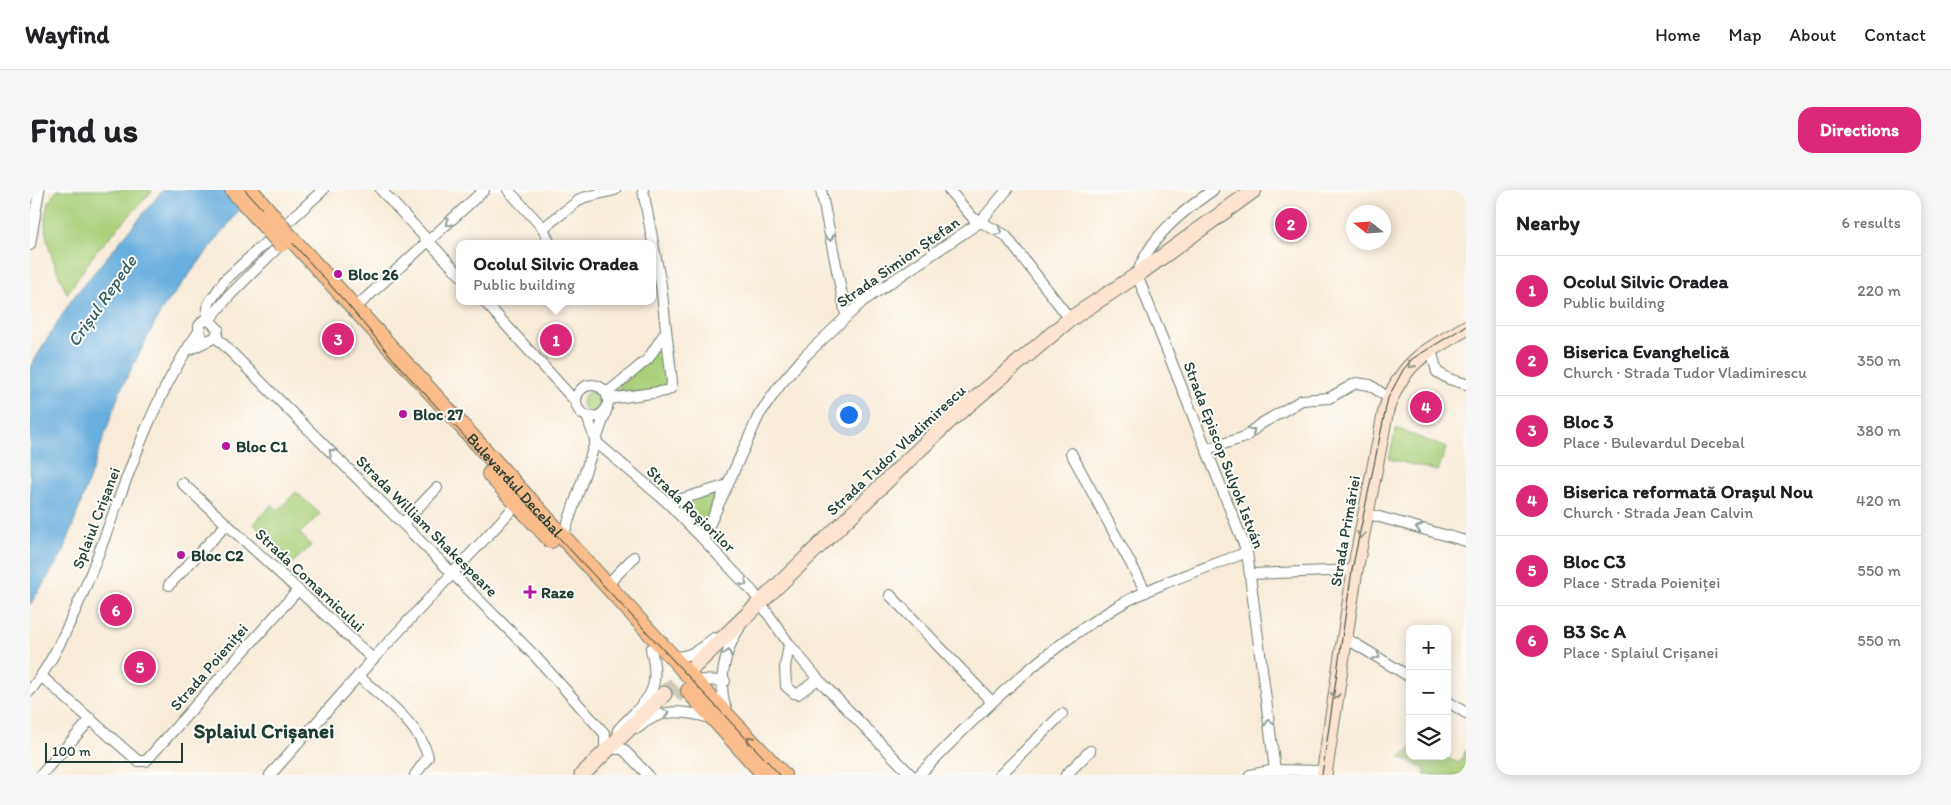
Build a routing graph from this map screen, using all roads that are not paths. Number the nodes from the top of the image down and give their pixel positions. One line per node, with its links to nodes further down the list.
1 (39, 190): 21 (street)
2 (232, 190): 17 (main road, Bulevardul Decebal, bridge)
3 (250, 190): 17 (main road, Bulevardul Decebal, bridge)
4 (323, 190): 29 (street)
5 (381, 190): 20 (street)
6 (484, 190): 20 (street, one-way to 20)
7 (508, 190): 16 (street)
8 (615, 190): 16 (street)
9 (643, 190): 19 (street)
10 (821, 190): 27 (street, one-way to 27)
11 (949, 190): 15 (street)
12 (1007, 190): 15 (street, Strada Simion Ștefan)
13 (1214, 190): 24 (street)
14 (1254, 190): 24 (street, Strada Tudor Vladimirescu)
15 (980, 222): 27 (street, Strada Simion Ștefan); 28 (street, one-way to 28)
16 (543, 228): 18 (street)
17 (285, 240): 26 (main road, Bulevardul Decebal); 29 (street, Splaiul Crișanei); 45 (main road, Bulevardul Decebal)
18 (548, 240)
19 (652, 240)
20 (430, 241): 23 (street); 26 (street)
21 (31, 244)
22 (656, 259): 31 (street)
23 (456, 270)
24 (1137, 275): 28 (street, Strada Tudor Vladimirescu); 40 (street, Strada Episcop Sulyok István)
25 (488, 305): 37 (street)
26 (354, 309): 50 (main road, Bulevardul Decebal)
27 (846, 315): 43 (street, Strada Simion Ștefan)
28 (1070, 319): 63 (street, Strada Tudor Vladimirescu)
29 (211, 322): 32 (street, Splaiul Crișanei); 32 (street, Splaiul Crișanei)
30 (1466, 328): 33 (street, Strada Primăriei)
31 (665, 333): 36 (street); 36 (street)
32 (206, 336): 48 (street, Strada William Shakespeare, one-way to 32); 71 (street, Splaiul Crișanei)
33 (1427, 351): 34 (street); 35 (street, Strada Primăriei, one-way to 35)
34 (1466, 384)
35 (1390, 399): 40 (street, one-way to 35); 47 (street, Strada Primăriei)
36 (608, 400): 37 (street); 38 (street); 39 (street)
37 (576, 402): 38 (street)
38 (587, 416): 39 (street)
39 (596, 442): 46 (street, Strada Roșiorilor); 50 (street)
40 (1207, 449): 53 (street, Strada Episcop Sulyok István)
41 (1071, 453): 61 (street)
42 (182, 483): 49 (street, Strada Comarnicului)
43 (728, 485): 46 (street); 51 (street, Strada Simion Ștefan)
44 (437, 488): 48 (street)
45 (518, 503): 56 (street); 66 (main road, Bulevardul Decebal)
46 (668, 503): 51 (street, Strada Roșiorilor)
47 (1365, 513): 52 (street, one-way to 47); 55 (street, Strada Primăriei, one-way to 55)
48 (403, 523): 56 (street, Strada William Shakespeare)
49 (226, 524): 58 (street); 60 (street, Strada Comarnicului)
50 (563, 537): 59 (main road, Bulevardul Decebal)
51 (703, 539): 63 (street, Strada Roșiorilor, one-way to 63)
52 (1466, 541)
53 (1247, 552): 57 (street, Strada Episcop Sulyok István); 61 (street)
54 (634, 557): 59 (street)
55 (1355, 570): 57 (street); 64 (street, Strada Primăriei)
56 (453, 574): 68 (street); 83 (street, Strada William Shakespeare)
57 (1250, 574): 87 (street, Strada Episcop Sulyok István, one-way to 57)
58 (169, 585)
59 (607, 585): 67 (main road, Bulevardul Decebal)
60 (298, 590): 68 (street, Strada Comarnicului); 81 (street, Strada Poieniței)
61 (1146, 592): 77 (street)
62 (890, 595): 77 (street)
63 (760, 609): 65 (street, Strada Roșiorilor); 67 (street); 69 (street, Strada Tudor Vladimirescu); 74 (street, one-way to 63)
64 (1344, 637): 70 (street, one-way to 70); 89 (street, Strada Primăriei, one-way to 89)
65 (789, 644): 73 (street, Strada Roșiorilor); 73 (street)
66 (651, 650): 82 (main road, Bulevardul Decebal); 83 (street)
67 (671, 655): 82 (main road, Bulevardul Decebal)
68 (373, 659): 72 (street)
69 (694, 674): 74 (street)
70 (1406, 675)
71 (41, 676): 75 (street, Splaiul Crișanei); 81 (street)
72 (358, 676): 91 (street); 92 (street)
73 (818, 679): 97 (street, Strada Roșiorilor)
74 (724, 681): 82 (street)
75 (30, 692)
76 (664, 694): 85 (street)
77 (991, 701): 88 (street)
78 (1451, 704): 79 (street)
79 (1466, 713)
80 (1062, 714): 98 (street)
81 (91, 719): 90 (street)
82 (723, 719): 84 (street, one-way to 82); 95 (main road, Bulevardul Decebal); 96 (main road, Bulevardul Decebal, one-way to 82)
83 (608, 734): 85 (street)
84 (616, 749): 85 (street); 94 (street)
85 (601, 752): 93 (street)
86 (1090, 752): 99 (street)
87 (1275, 770): 89 (street); 100 (street)
88 (925, 773)
89 (1324, 773)
90 (41, 775)
91 (270, 775)
92 (416, 775)
93 (582, 775)
94 (648, 775)
95 (765, 775)
96 (783, 775)
97 (911, 775)
98 (1000, 775)
99 (1066, 775)
100 (1250, 775)

